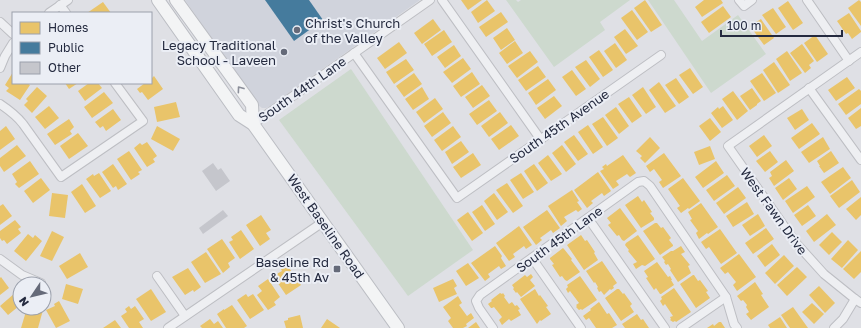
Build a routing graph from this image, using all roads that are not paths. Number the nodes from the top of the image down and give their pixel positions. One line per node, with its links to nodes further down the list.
1 (68, 0): 9 (street)
2 (158, 0): 23 (main road, West Baseline Road)
3 (176, 0): 23 (main road, one-way to 3)
4 (430, 0): 16 (street, South 44th Lane)
5 (442, 0): 24 (street)
6 (752, 0): 8 (street)
7 (807, 0): 18 (street)
8 (742, 3)
9 (60, 5): 10 (street); 11 (street)
10 (50, 12)
11 (65, 12)
12 (0, 22): 13 (street)
13 (12, 33)
14 (12, 45): 19 (street)
15 (861, 52): 18 (street)
16 (354, 53): 23 (street, South 44th Lane); 24 (street, South 45th Avenue)
17 (661, 54): 24 (street, South 45th Avenue)
18 (849, 61): 21 (street)
19 (0, 68)
20 (117, 84): 22 (street)
21 (810, 88): 25 (street); 33 (street, West Fawn Drive)
22 (0, 104)
23 (253, 124): 27 (main road, West Baseline Road)
24 (540, 140)
25 (861, 160)
26 (588, 218): 28 (street, South 45th Lane); 32 (street, South 45th Lane); 39 (street)
27 (323, 222): 34 (street); 36 (main road, West Baseline Road)
28 (532, 258): 37 (street, South 45th Lane); 38 (street)
29 (0, 259): 30 (street)
30 (26, 276)
31 (157, 276): 34 (street)
32 (726, 297): 40 (street); 41 (street)
33 (858, 301): 42 (street)
34 (185, 316): 35 (street)
35 (168, 328)
36 (398, 328)
37 (493, 328)
38 (581, 328)
39 (665, 328)
40 (681, 328)
41 (737, 328)
42 (834, 328)

